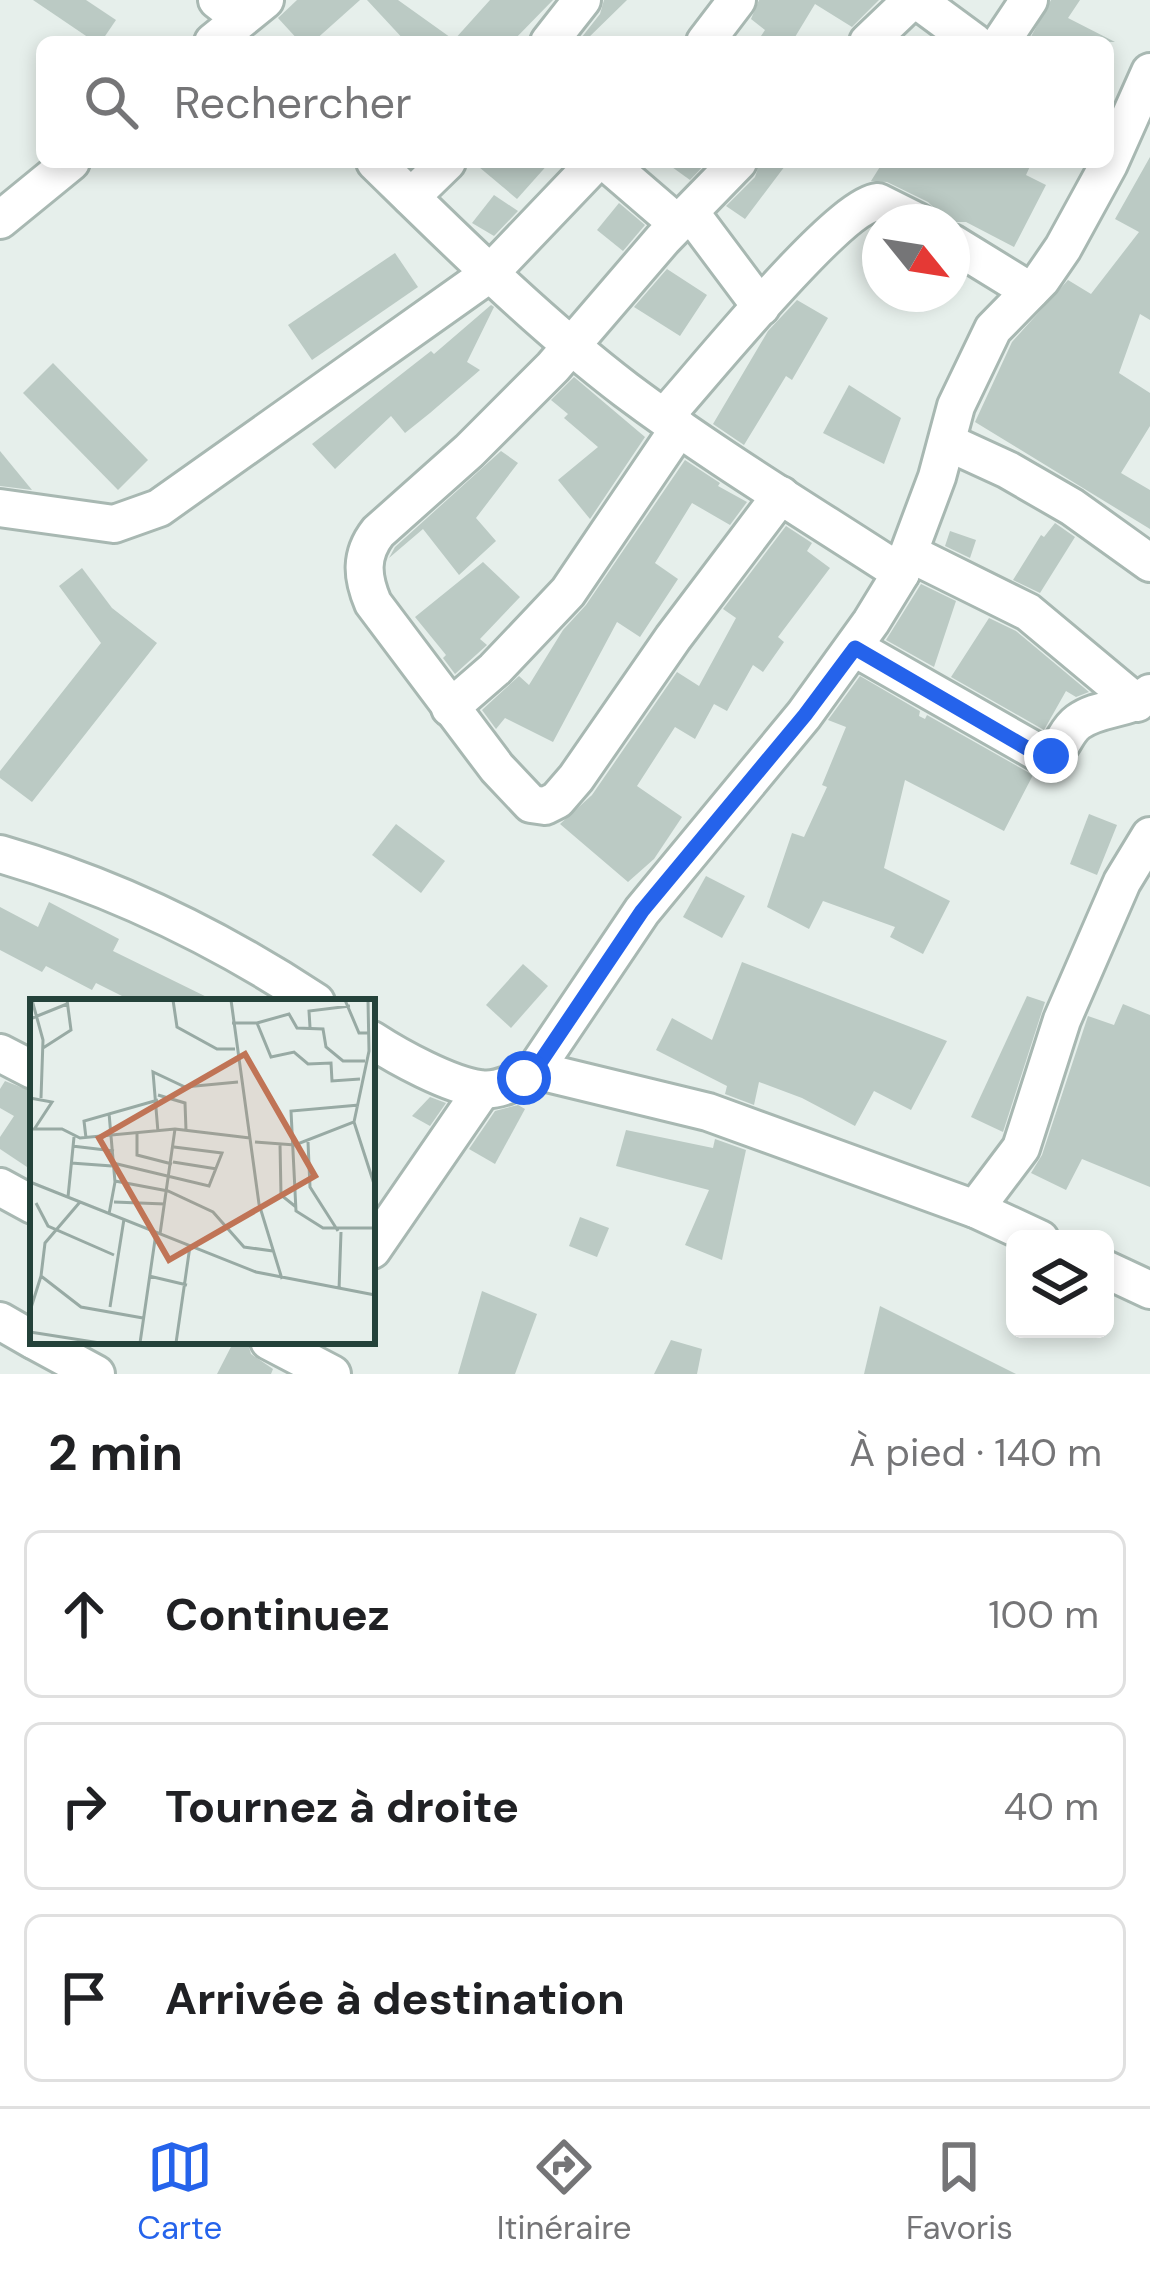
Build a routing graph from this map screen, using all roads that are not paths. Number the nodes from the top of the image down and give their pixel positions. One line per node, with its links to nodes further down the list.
1 (582, 0): 5 (street)
2 (737, 0): 6 (street)
3 (914, 0): 7 (street); 8 (street)
4 (1029, 0): 9 (street)
5 (554, 36)
6 (710, 36)
7 (875, 36)
8 (965, 36)
9 (1004, 36)
10 (1150, 72): 11 (street)
11 (1128, 128)
12 (63, 168): 21 (street)
13 (381, 168): 19 (street)
14 (441, 168): 19 (street)
15 (590, 168): 24 (street)
16 (614, 168): 22 (street)
17 (732, 168): 22 (street)
18 (1106, 168): 25 (street)
19 (411, 197): 24 (street)
20 (862, 207): 26 (street)
21 (6, 208)
22 (684, 218): 26 (street); 27 (street)
23 (970, 254): 25 (street)
24 (489, 274): 27 (street); 31 (street)
25 (1030, 291): 29 (street)
26 (761, 307): 28 (street)
27 (573, 346): 28 (street); 36 (street)
28 (671, 423): 30 (street); 36 (street)
29 (947, 442): 32 (street); 33 (street)
30 (781, 494): 32 (street); 36 (street)
31 (0, 508)
32 (905, 563): 34 (street); 35 (street)
33 (1150, 563)
34 (855, 648): 35 (street); 43 (street)
35 (1143, 698)
36 (450, 708)
37 (1150, 836): 47 (street)
38 (0, 854): 39 (street)
39 (311, 999)
40 (375, 1042): 44 (street)
41 (0, 1053): 42 (street)
42 (30, 1068)
43 (535, 1070): 44 (street); 47 (street)
44 (482, 1090): 49 (street)
45 (0, 1187): 46 (street)
46 (30, 1203)
47 (975, 1209): 48 (street)
48 (1020, 1230)
49 (375, 1246)
50 (1114, 1273): 51 (street)
51 (1150, 1290)
52 (0, 1321): 53 (street)
53 (30, 1339)
54 (40, 1344): 55 (street)
55 (96, 1374)

